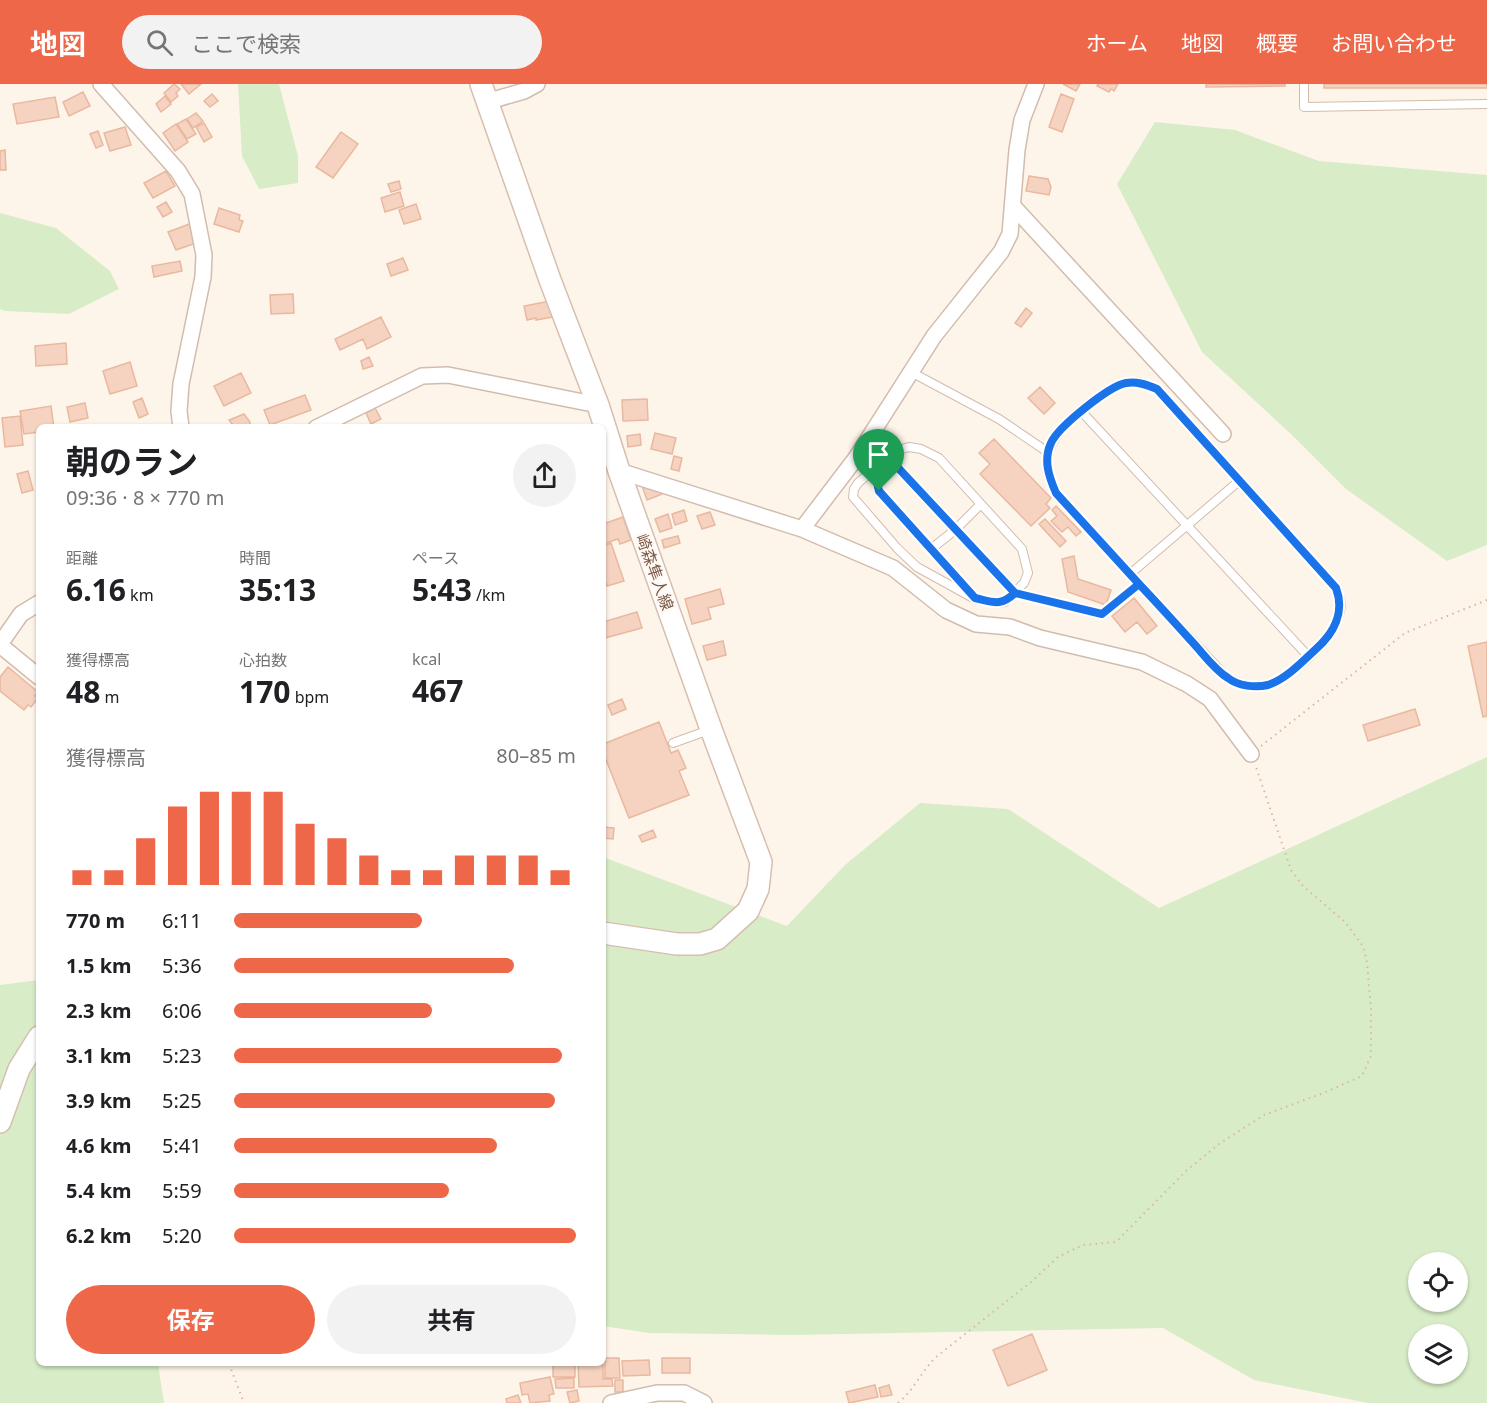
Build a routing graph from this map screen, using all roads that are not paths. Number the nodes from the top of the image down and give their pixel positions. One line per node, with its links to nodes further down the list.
1 (101, 84): 11 (street)
2 (537, 84): 5 (street)
3 (1036, 84): 7 (street)
4 (1304, 84): 6 (lane)
5 (484, 93): 9 (main road, 崎森隼人線)
6 (1487, 104)
7 (1013, 206): 8 (street); 15 (street)
8 (910, 372): 16 (lane); 23 (street)
9 (598, 405): 12 (street); 13 (main road, 崎森隼人線)
10 (1081, 411): 16 (lane); 20 (lane); 22 (lane)
11 (181, 424)
12 (324, 424)
13 (604, 424)
14 (606, 430): 19 (main road, 崎森隼人線)
15 (1223, 434)
16 (1048, 453): 26 (lane)
17 (888, 457): 18 (lane); 21 (lane); 24 (lane)
18 (877, 466): 25 (lane); 29 (lane)
19 (619, 471): 23 (street); 34 (main road, 崎森隼人線)
20 (1239, 480): 22 (lane); 32 (lane)
21 (981, 504): 24 (lane); 28 (lane)
22 (1187, 525): 26 (lane); 32 (lane)
23 (802, 529): 36 (street)
24 (955, 530): 25 (lane); 28 (lane)
25 (931, 549): 29 (lane)
26 (1130, 574): 27 (lane)
27 (1139, 584): 28 (lane); 32 (lane)
28 (1015, 593): 29 (lane)
29 (975, 598)
30 (36, 605): 31 (street)
31 (0, 644): 33 (street)
32 (1308, 656)
33 (36, 674)
34 (711, 729): 35 (lane); 37 (main road, 崎森隼人線)
35 (673, 743)
36 (1251, 754)
37 (606, 933)
38 (36, 1042): 39 (main road)
39 (0, 1122)
40 (611, 1403): 41 (street)
41 (704, 1403)

